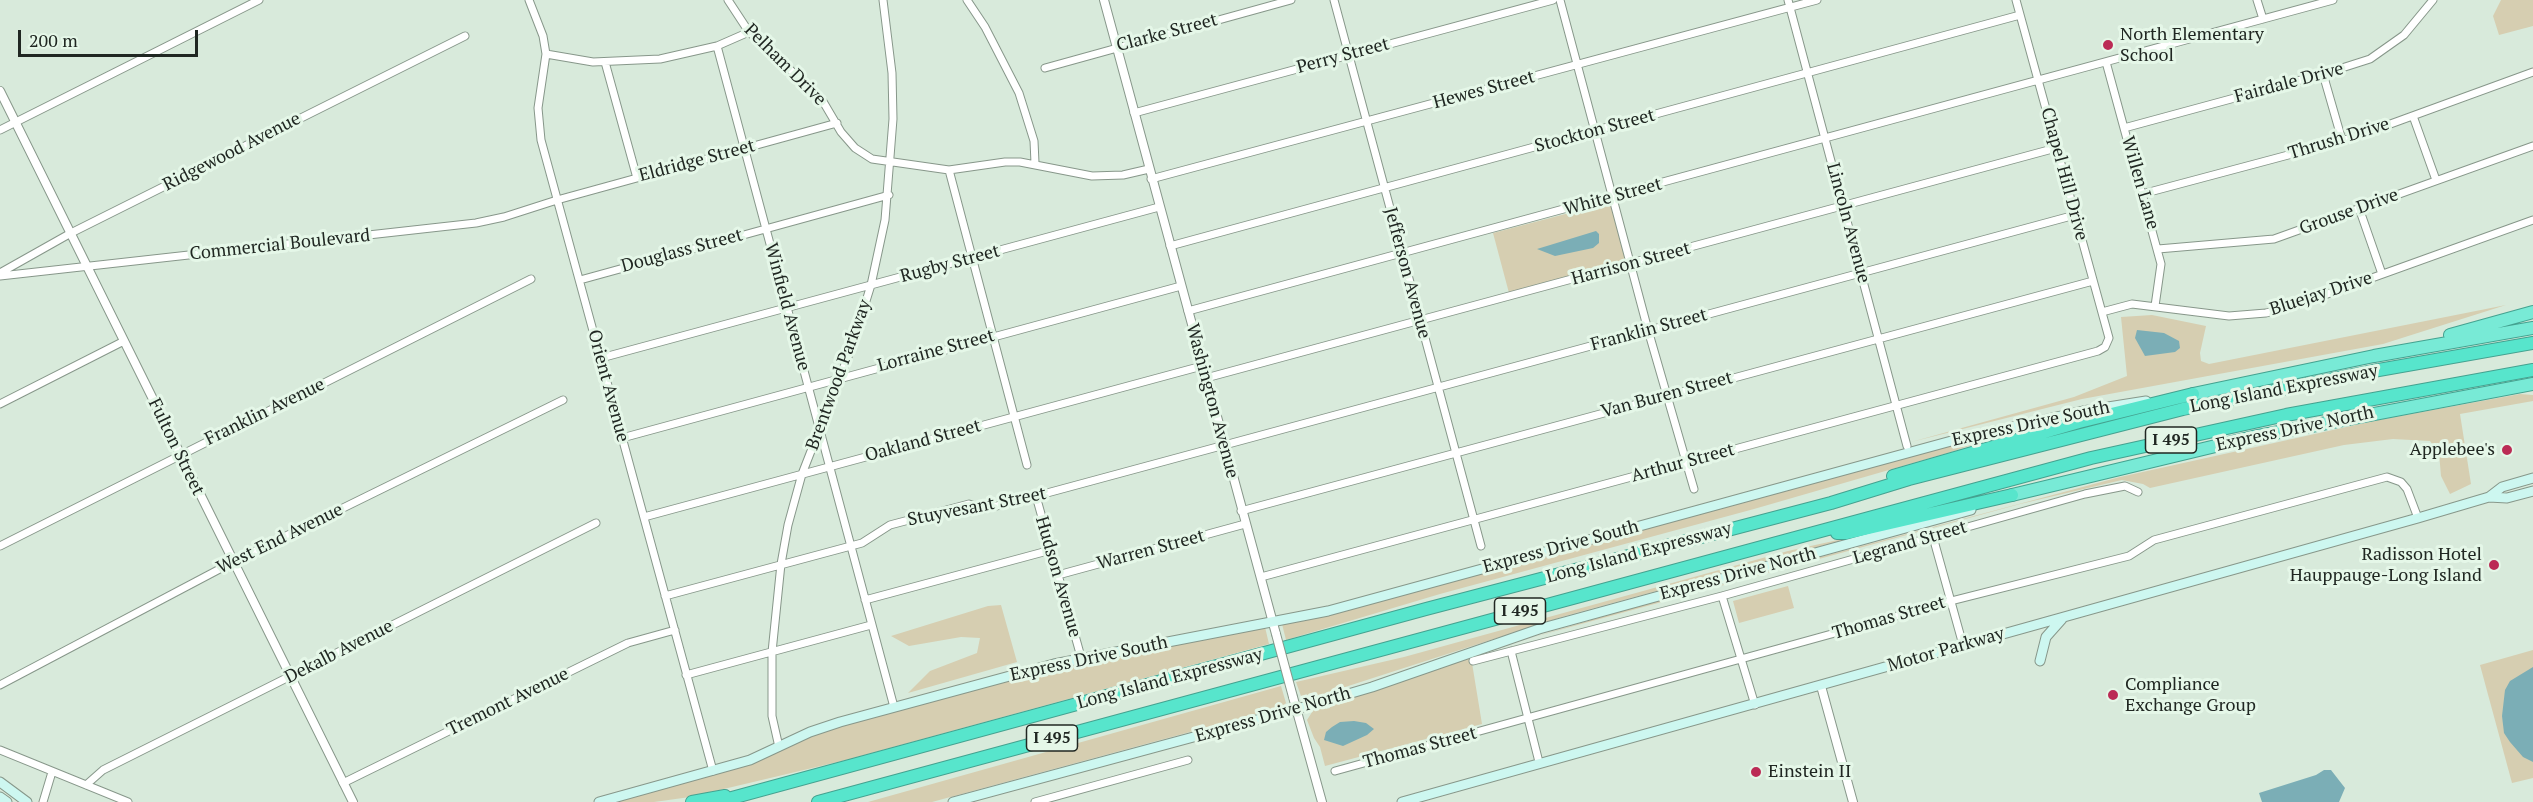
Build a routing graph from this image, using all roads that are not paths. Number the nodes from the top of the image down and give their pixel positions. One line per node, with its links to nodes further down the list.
1 (259, 0): 37 (street)
2 (529, 0): 23 (street, Orient Avenue)
3 (728, 0): 19 (street, Pelham Drive)
4 (883, 0): 47 (street, Brentwood Parkway)
5 (967, 0): 48 (street)
6 (1104, 0): 22 (street, Washington Avenue)
7 (1291, 0): 22 (street, Clarke Street)
8 (1334, 0): 24 (street, Jefferson Avenue)
9 (1553, 0): 24 (street, Perry Street)
10 (1560, 0): 27 (street)
11 (1817, 0): 16 (street, Hewes Street)
12 (2016, 0): 17 (street, Chapel Hill Drive)
13 (2257, 0): 18 (street)
14 (2333, 0): 18 (street, White Street)
15 (2433, 0): 31 (street, Fairdale Drive)
16 (1789, 4): 27 (street, Hewes Street); 30 (street, Lincoln Avenue)
17 (2020, 15): 30 (street, Stockton Street); 32 (street, Chapel Hill Drive)
18 (2263, 20): 26 (street, White Street)
19 (749, 32): 21 (street); 38 (street, Pelham Drive)
20 (465, 36): 65 (street, Ridgewood Avenue)
21 (717, 46): 25 (street); 45 (street, Winfield Avenue)
22 (1116, 47): 28 (street, Clarke Street); 34 (street, Washington Avenue)
23 (546, 54): 25 (street); 58 (street, Orient Avenue)
24 (1348, 55): 34 (street, Perry Street); 36 (street, Jefferson Avenue)
25 (605, 62): 51 (street)
26 (2106, 62): 32 (street, White Street); 39 (street, Willen Lane)
27 (1578, 65): 36 (street, Hewes Street); 41 (street)
28 (1045, 68)
29 (2533, 72): 35 (street, Thrush Drive)
30 (1808, 74): 41 (street, Stockton Street); 42 (street, Lincoln Avenue)
31 (2323, 74): 39 (street, Fairdale Drive); 43 (street)
32 (2038, 80): 42 (street, White Street); 46 (street, Chapel Hill Drive)
33 (0, 91): 37 (street, Fulton Street)
34 (1134, 113): 49 (street, Washington Avenue)
35 (2413, 116): 43 (street, Thrush Drive); 53 (street)
36 (1366, 121): 52 (street, Hewes Street); 54 (street, Jefferson Avenue)
37 (16, 122): 40 (street); 65 (street, Fulton Street)
38 (837, 123): 45 (street, Eldridge Street); 47 (street, Pelham Drive)
39 (2124, 128): 55 (street, Willen Lane)
40 (0, 130)
41 (1595, 130): 54 (street, Stockton Street); 57 (street)
42 (1826, 140): 57 (street, White Street); 60 (street, Lincoln Avenue)
43 (2342, 140): 55 (street, Thrush Drive)
44 (2533, 146): 53 (street, Grouse Drive)
45 (745, 148): 51 (street, Eldridge Street); 64 (street, Winfield Avenue)
46 (2056, 148): 60 (street, Harrison Street); 62 (street, Chapel Hill Drive)
47 (892, 163): 50 (street, Pelham Drive); 56 (street, Brentwood Parkway)
48 (1035, 163): 49 (street, Pelham Drive); 50 (street, Pelham Drive)
49 (1149, 169): 52 (street, Washington Avenue)
50 (949, 170): 69 (street)
51 (637, 178): 58 (street, Eldridge Street)
52 (1152, 179): 59 (street, Washington Avenue)
53 (2436, 180): 61 (street, Grouse Drive)
54 (1384, 188): 66 (street, Stockton Street); 68 (street, Jefferson Avenue)
55 (2142, 194): 67 (street, Willen Lane)
56 (888, 195): 64 (street, Douglass Street); 78 (street, Brentwood Parkway)
57 (1613, 197): 68 (street, White Street); 70 (street)
58 (557, 200): 71 (street, Commercial Boulevard); 76 (street, Orient Avenue)
59 (1159, 207): 66 (street, Washington Avenue); 69 (street, Rugby Street)
60 (1843, 207): 70 (street, Harrison Street); 72 (street, Lincoln Avenue)
61 (2359, 208): 67 (street, Grouse Drive); 74 (street)
62 (2075, 215): 72 (street, Franklin Street); 77 (street, Chapel Hill Drive)
63 (2533, 220): 74 (street, Bluejay Drive)
64 (766, 228): 76 (street, Douglass Street); 81 (street, Winfield Avenue)
65 (71, 233): 71 (street, Fulton Street); 73 (street, Ridgewood Avenue)
66 (1170, 246): 79 (street, Washington Avenue)
67 (2158, 249): 80 (street, Willen Lane)
68 (1402, 254): 82 (street, White Street); 85 (street, Jefferson Avenue)
69 (972, 258): 78 (street, Rugby Street); 88 (street)
70 (1631, 264): 85 (street, Harrison Street); 87 (street)
71 (86, 266): 73 (street, Commercial Boulevard); 90 (street, Fulton Street)
72 (1861, 272): 87 (street, Franklin Street); 89 (street, Lincoln Avenue)
73 (0, 274)
74 (2382, 274): 80 (street, Bluejay Drive)
75 (531, 279): 115 (street, Franklin Avenue)
76 (580, 280): 94 (street, Orient Avenue)
77 (2093, 281): 83 (street, Chapel Hill Drive); 89 (street, Van Buren Street)
78 (871, 285): 81 (street, Rugby Street); 97 (street, Brentwood Parkway)
79 (1181, 286): 82 (street, Washington Avenue); 88 (street, Lorraine Street)
80 (2155, 306): 83 (street, Bluejay Drive)
81 (787, 308): 94 (street, Rugby Street); 100 (street, Winfield Avenue)
82 (1188, 311): 95 (street, Washington Avenue)
83 (2102, 312): 92 (street, Chapel Hill Drive)
84 (2533, 312): 93 (highway)
85 (1420, 321): 98 (street, Harrison Street); 101 (street, Jefferson Avenue)
86 (2533, 328): 93 (highway, Express Drive South)
87 (1648, 330): 101 (street, Franklin Street); 105 (street)
88 (993, 336): 97 (street, Lorraine Street); 109 (street)
89 (1880, 339): 105 (street, Van Buren Street); 108 (street, Lincoln Avenue)
90 (124, 341): 107 (street); 115 (street, Fulton Street)
91 (2533, 343): 127 (highway, Long Island Expressway / I 495)
92 (2105, 347): 108 (street, Arthur Street)
93 (2374, 356): 104 (highway, Express Drive South)
94 (601, 358): 111 (street, Orient Avenue)
95 (1203, 366): 98 (street, Washington Avenue); 109 (street, Oakland Street)
96 (2533, 370): 134 (highway, Long Island Expressway / I 495)
97 (838, 378): 100 (street, Lorraine Street); 110 (street, Brentwood Parkway)
98 (1206, 378): 112 (street, Washington Avenue)
99 (2533, 384): 102 (highway, Express Drive North)
100 (808, 387): 110 (street, Winfield Avenue); 111 (street, Lorraine Street)
101 (1438, 387): 112 (street, Franklin Street); 114 (street, Jefferson Avenue)
102 (2495, 390): 103 (highway); 124 (highway, Express Drive North)
103 (2533, 391)
104 (2193, 394): 127 (highway); 149 (main road, Express Drive South)
105 (1666, 395): 114 (street, Van Buren Street); 116 (street)
106 (562, 400): 140 (street, West End Avenue)
107 (0, 404)
108 (1897, 405): 113 (street, Lincoln Avenue); 116 (street, Arthur Street)
109 (1015, 416): 117 (street); 118 (street, Oakland Street)
110 (819, 429): 118 (street, Winfield Avenue); 119 (street, Brentwood Parkway)
111 (622, 438): 129 (street, Orient Avenue)
112 (1224, 445): 125 (street, Stuyvesant Street); 128 (street, Washington Avenue)
113 (1907, 446)
114 (1456, 453): 128 (street, Van Buren Street); 131 (street, Jefferson Avenue)
115 (180, 454): 136 (street, Franklin Avenue); 140 (street, Fulton Street)
116 (1685, 463): 121 (street); 131 (street, Arthur Street)
117 (1028, 465)
118 (828, 467): 119 (street, Oakland Street); 137 (street, Winfield Avenue)
119 (802, 474): 129 (street, Oakland Street); 141 (street, Brentwood Parkway)
120 (2533, 478): 126 (main road, Motor Parkway)
121 (1694, 489)
122 (2138, 492): 135 (street, Legrand Street)
123 (2533, 492): 126 (main road, Motor Parkway)
124 (2012, 495): 134 (highway); 165 (main road, Express Drive North)
125 (1036, 496): 137 (street, Stuyvesant Street); 139 (street, Hudson Avenue)
126 (2489, 497): 130 (main road, Motor Parkway)
127 (1831, 503): 174 (highway, Long Island Expressway / I 495)
128 (1241, 511): 133 (street, Washington Avenue)
129 (644, 517): 144 (street, Orient Avenue)
130 (2418, 518): 147 (street, Thomas Street); 148 (main road, Motor Parkway)
131 (1474, 519): 138 (street, Jefferson Avenue); 143 (street, Arthur Street)
132 (596, 522): 160 (street, Dekalb Avenue)
133 (1245, 525): 142 (street, Warren Street); 143 (street, Washington Avenue)
134 (1815, 533): 187 (highway, Long Island Expressway / I 495)
135 (1933, 537): 145 (street, Legrand Street); 147 (street)
136 (0, 546)
137 (850, 546): 141 (street, Stuyvesant Street); 146 (street, Winfield Avenue)
138 (1481, 546)
139 (1051, 550): 142 (street, Hudson Avenue); 146 (street)
140 (233, 562): 160 (street, Fulton Street); 161 (street, West End Avenue)
141 (781, 564): 144 (street, Stuyvesant Street); 154 (street, Brentwood Parkway)
142 (1058, 575): 155 (street, Hudson Avenue)
143 (1261, 577): 149 (street, Washington Avenue)
144 (665, 596): 151 (street, Orient Avenue)
145 (1722, 596): 153 (street, Legrand Street); 156 (street)
146 (865, 600): 150 (street, Winfield Avenue)
147 (1951, 601): 152 (street); 156 (street, Thomas Street)
148 (2064, 617): 152 (main road, Motor Parkway); 158 (main road)
149 (1273, 622): 155 (main road, Express Drive South); 165 (street, Washington Avenue, bridge)
150 (871, 625): 154 (street); 164 (street, Winfield Avenue)
151 (675, 630): 159 (street, Orient Avenue); 176 (street, Tremont Avenue)
152 (1963, 645): 162 (main road, Motor Parkway)
153 (1510, 651): 157 (street, Legrand Street); 166 (street)
154 (772, 652): 159 (street); 167 (street, Brentwood Parkway)
155 (1081, 657): 164 (main road, Express Drive South)
156 (1741, 660): 163 (street); 166 (street, Thomas Street)
157 (1473, 661)
158 (2040, 661)
159 (686, 675): 171 (street, Orient Avenue)
160 (291, 676): 176 (street, Fulton Street); 177 (street, Dekalb Avenue)
161 (0, 685)
162 (1821, 686): 163 (main road, Motor Parkway); 192 (street)
163 (1755, 705): 170 (main road, Motor Parkway)
164 (894, 707): 167 (main road, Express Drive South)
165 (1297, 709): 188 (main road, Express Drive North); 190 (street, Washington Avenue)
166 (1528, 719): 170 (street); 172 (street, Thomas Street)
167 (779, 747): 171 (main road, Express Drive South)
168 (0, 750): 173 (street)
169 (1188, 760): 189 (street)
170 (1539, 762): 191 (main road, Motor Parkway)
171 (713, 771): 184 (main road, Express Drive South)
172 (1335, 771)
173 (52, 772): 177 (street); 181 (street)
174 (820, 774): 185 (highway); 186 (highway, Long Island Expressway / I 495)
175 (0, 782): 180 (main road)
176 (344, 783): 183 (street, Fulton Street)
177 (86, 785): 182 (street)
178 (0, 796): 179 (main road)
179 (8, 802)
180 (27, 802)
181 (43, 802)
182 (128, 802)
183 (353, 802)
184 (599, 802)
185 (692, 802)
186 (717, 802)
187 (818, 802)
188 (952, 802)
189 (1035, 802)
190 (1322, 802)
191 (1402, 802)
192 (1853, 802)

